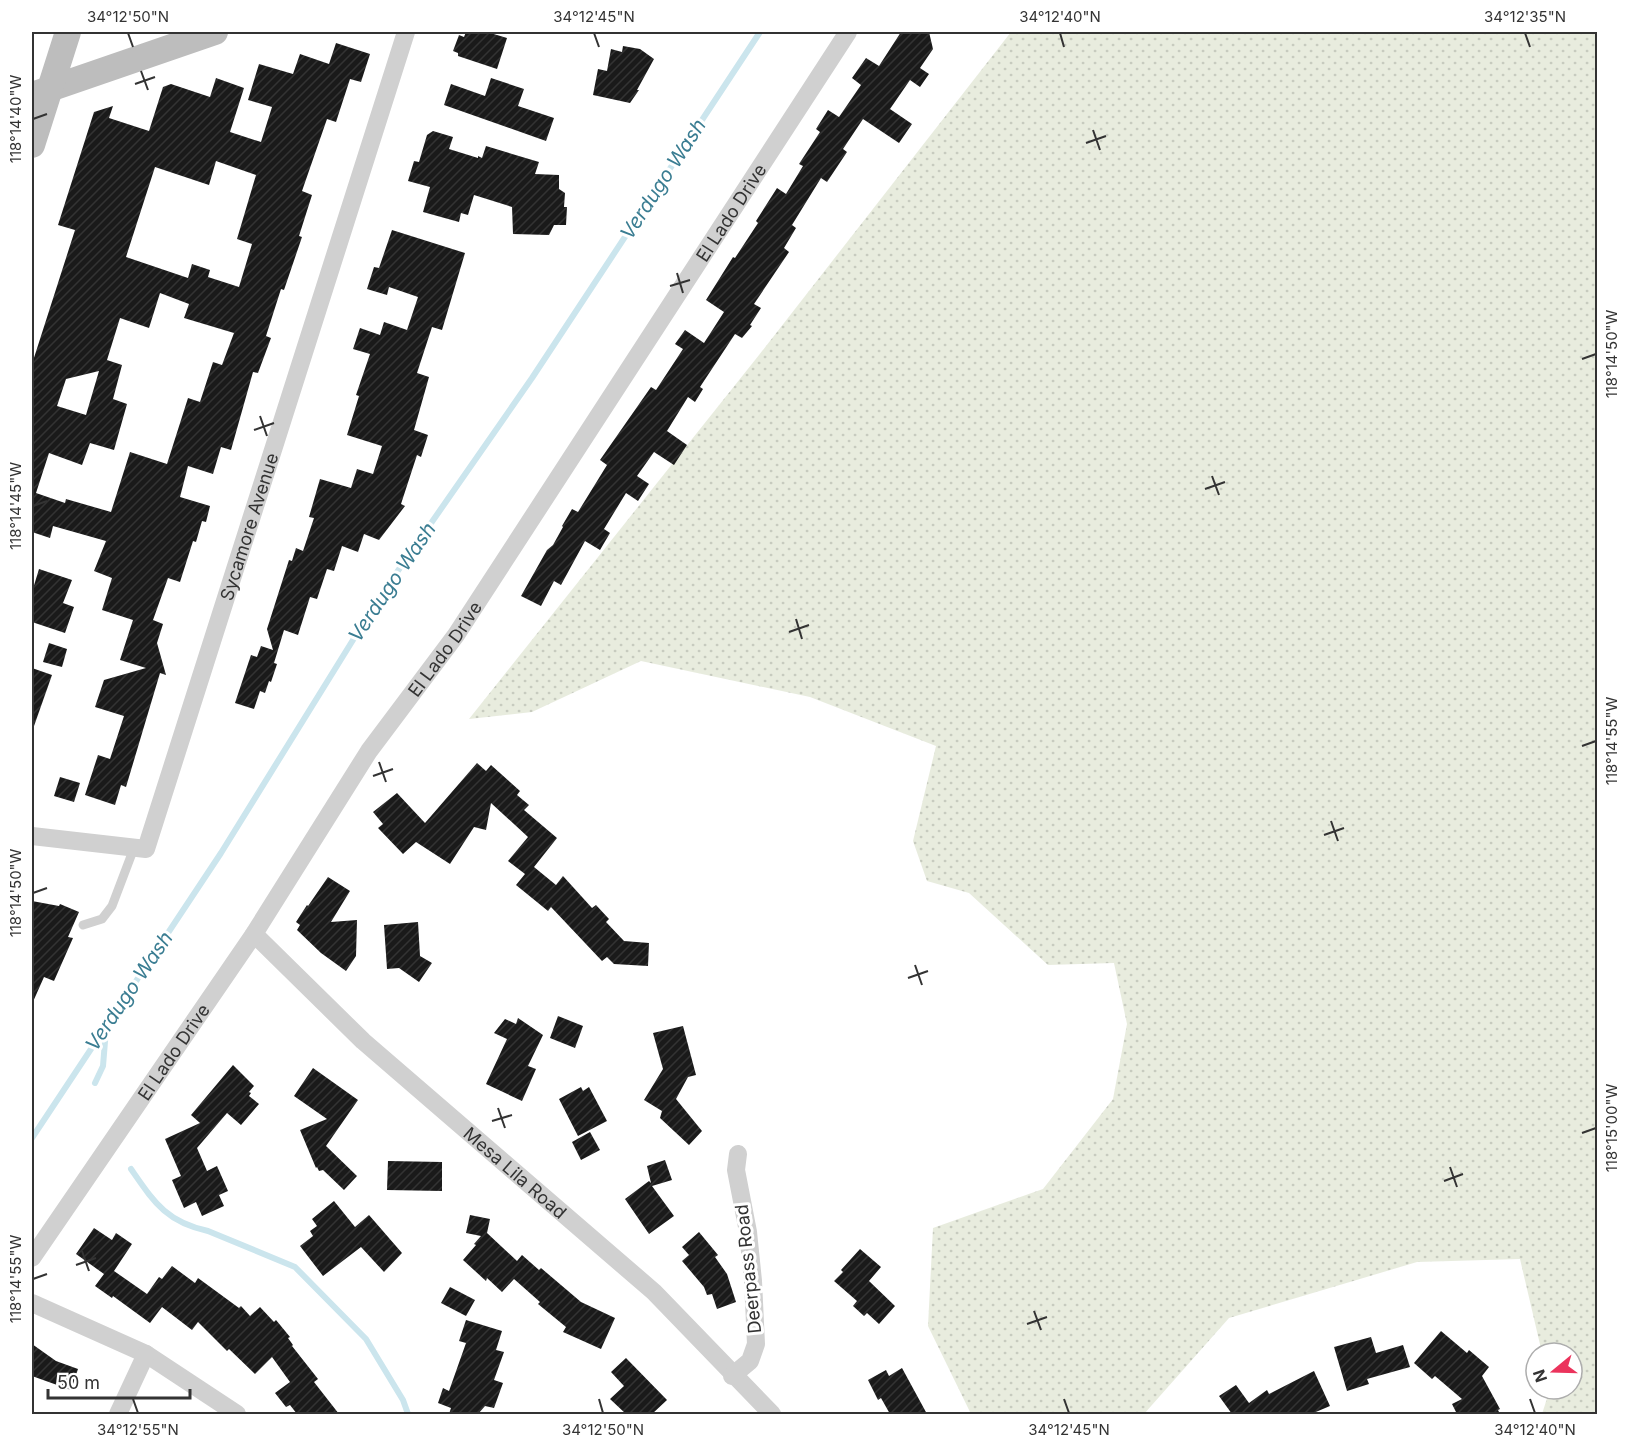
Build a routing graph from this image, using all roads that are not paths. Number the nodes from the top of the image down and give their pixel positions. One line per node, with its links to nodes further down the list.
1 (68, 32): 5 (street)
2 (215, 32): 5 (street)
3 (406, 32): 8 (street, Sycamore Avenue)
4 (848, 32): 10 (street, El Lado Drive)
5 (41, 92): 6 (street)
6 (32, 145)
7 (32, 836): 8 (street)
8 (140, 848): 9 (lane)
9 (83, 925)
10 (254, 934): 12 (street, El Lado Drive); 15 (street, Mesa Lila Road)
11 (738, 1154): 15 (street, Deerpass Road)
12 (32, 1258)
13 (32, 1303): 14 (street)
14 (146, 1354): 16 (street); 17 (street)
15 (732, 1376): 18 (street, Mesa Lila Road)
16 (118, 1414)
17 (237, 1414)
18 (772, 1414)

